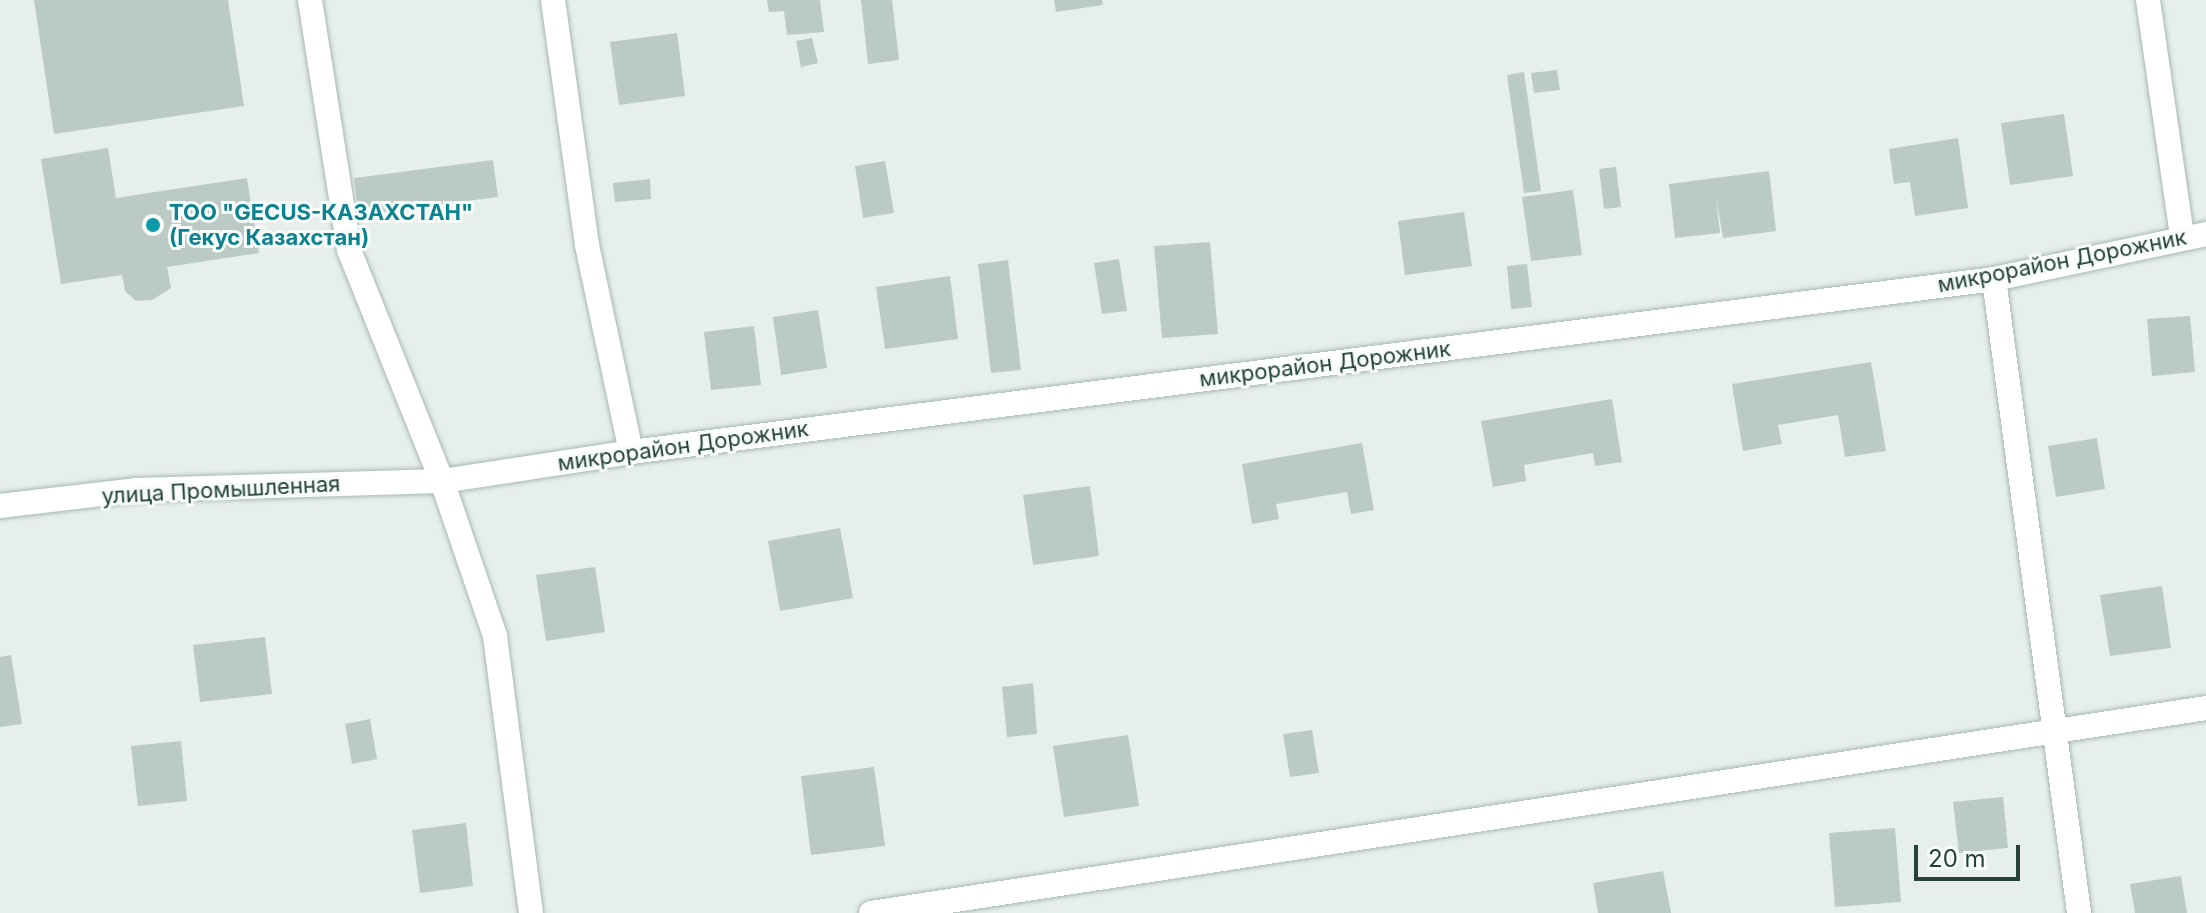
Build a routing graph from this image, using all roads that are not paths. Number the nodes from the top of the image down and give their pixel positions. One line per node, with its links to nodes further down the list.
1 (310, 0): 7 (street)
2 (553, 0): 6 (street)
3 (2148, 0): 4 (street)
4 (2194, 235): 5 (street, микрорайон Дорожник)
5 (1994, 279): 6 (street, микрорайон Дорожник); 10 (street)
6 (631, 452): 7 (street, микрорайон Дорожник)
7 (442, 481): 8 (street, улица Промышленная); 11 (street)
8 (0, 506)
9 (2206, 708): 10 (street)
10 (2055, 729): 12 (street); 13 (street)
11 (531, 913)
12 (871, 913)
13 (2079, 913)

